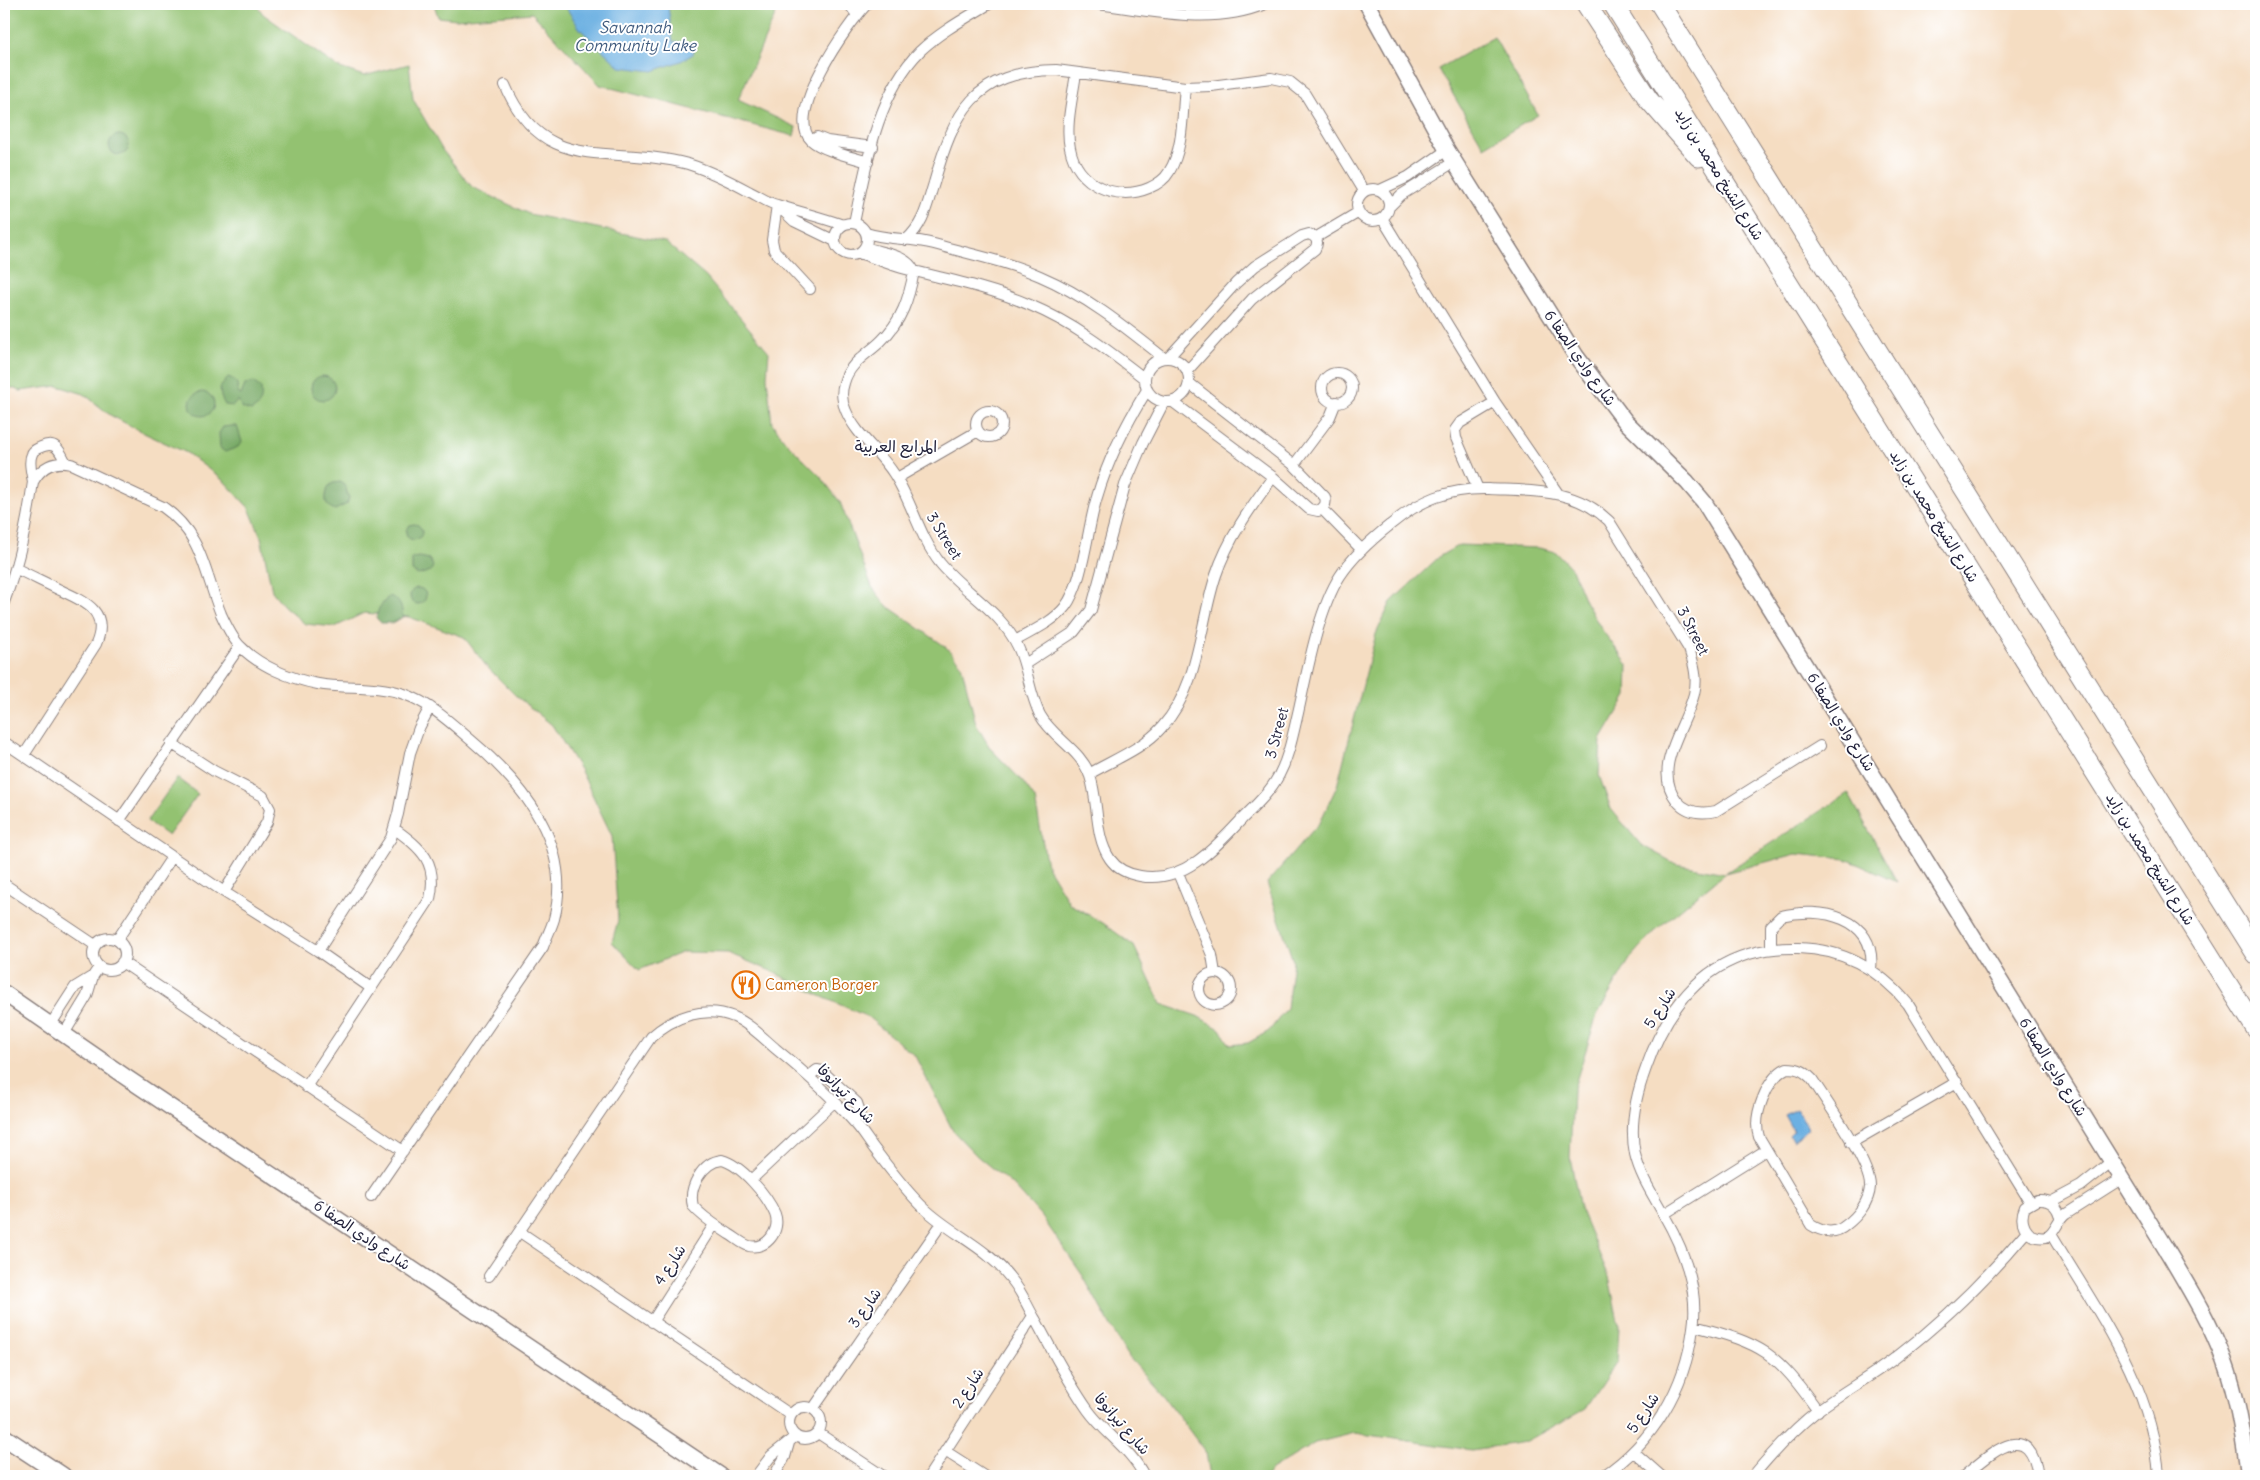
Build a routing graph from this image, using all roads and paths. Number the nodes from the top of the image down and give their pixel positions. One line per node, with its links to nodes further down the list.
1 (849, 4): 10 (street)
2 (867, 4): 10 (street)
3 (989, 4): 15 (street)
4 (1098, 4): 5 (street)
5 (1265, 4)
6 (1368, 4): 16 (main road, شارع وادي الصفا 6)
7 (1586, 4): 24 (highway)
8 (1613, 4): 24 (highway, شارع الشيخ محمد بن زايد)
9 (1660, 4): 80 (highway)
10 (857, 15): 14 (street)
11 (1076, 73): 13 (street); 13 (street); 30 (street)
12 (505, 86): 25 (street)
13 (1185, 87): 22 (street)
14 (810, 98): 15 (street); 17 (street)
15 (872, 147): 17 (street)
16 (1450, 156): 18 (street); 19 (street); 101 (main road, شارع وادي الصفا 6)
17 (868, 162): 31 (street)
18 (1426, 163): 19 (street); 20 (street)
19 (1433, 175): 23 (street)
20 (1400, 181): 21 (street); 23 (street)
21 (1380, 190): 22 (street); 26 (street)
22 (1364, 191): 27 (street)
23 (1406, 191): 26 (street)
24 (1732, 195): 91 (highway, شارع الشيخ محمد بن زايد)
25 (776, 205): 28 (street); 33 (street); 40 (street)
26 (1389, 207): 29 (street)
27 (1359, 212): 29 (street); 34 (street)
28 (826, 218): 31 (street); 33 (street)
29 (1382, 218): 48 (street)
30 (923, 220): 35 (street); 37 (street)
31 (848, 224): 32 (street); 36 (street)
32 (866, 233): 35 (street); 38 (street)
33 (819, 234): 36 (street)
34 (1315, 238): 41 (street); 42 (street)
35 (906, 240): 37 (street)
36 (835, 241): 38 (street)
37 (930, 243): 41 (street)
38 (862, 250): 39 (street)
39 (914, 271): 43 (street); 52 (street, 3 Street)
40 (810, 289)
41 (1166, 358): 42 (street); 43 (street)
42 (1187, 371): 44 (street)
43 (1145, 379): 45 (street)
44 (1189, 383): 46 (street); 51 (street)
45 (1147, 390): 46 (street); 61 (street)
46 (1169, 402): 53 (street); 63 (street)
47 (1336, 402): 51 (street)
48 (1495, 402): 55 (street); 56 (street)
49 (978, 431): 52 (street)
50 (66, 463): 54 (street); 54 (street); 62 (street)
51 (1294, 465): 57 (street)
52 (897, 478): 61 (street, 3 Street)
53 (1273, 478): 57 (street); 69 (street)
54 (33, 482): 59 (street)
55 (1478, 489): 56 (street, 3 Street); 58 (street, 3 Street)
56 (1557, 492): 67 (street, 3 Street)
57 (1322, 509): 58 (street)
58 (1362, 550): 73 (street, 3 Street)
59 (17, 569): 60 (street); 68 (street)
60 (4, 602)
61 (1015, 641): 63 (street, 3 Street)
62 (240, 646): 64 (street); 66 (street)
63 (1025, 664): 69 (street, 3 Street)
64 (430, 707): 71 (street); 100 (street)
65 (4, 742): 68 (street)
66 (171, 743): 70 (street); 75 (street)
67 (1820, 746)
68 (24, 755): 70 (street)
69 (1089, 774): 73 (street, 3 Street)
70 (119, 821): 72 (street)
71 (395, 829): 79 (street); 86 (street)
72 (172, 857): 75 (street); 76 (street)
73 (1178, 872): 84 (street)
74 (4, 884): 77 (street)
75 (224, 892): 79 (street)
76 (117, 940): 77 (street); 81 (street)
77 (95, 945): 82 (street)
78 (1771, 949): 83 (street, شارع 5); 83 (street); 111 (street, شارع 5)
79 (318, 951): 86 (street)
80 (2256, 954)
81 (122, 962): 82 (street); 95 (street)
82 (99, 967): 85 (street)
83 (1870, 969): 94 (street, شارع 5)
84 (1215, 973)
85 (93, 976): 88 (street); 89 (street)
86 (371, 988): 95 (street)
87 (4, 993): 90 (main road, شارع وادي الصفا 6)
88 (61, 1007): 89 (street); 90 (street)
89 (75, 1016): 92 (street)
90 (51, 1024): 92 (main road, شارع وادي الصفا 6)
91 (2256, 1029)
92 (64, 1034): 131 (main road, شارع وادي الصفا 6)
93 (809, 1076): 96 (street, شارع تيرانوفا); 97 (street); 116 (street, شارع تيرانوفا)
94 (1957, 1082): 98 (street); 108 (street, شارع 5)
95 (306, 1087): 100 (street)
96 (834, 1102): 97 (street, شارع تيرانوفا); 104 (street)
97 (854, 1122): 113 (street, شارع تيرانوفا)
98 (1852, 1143): 99 (street); 99 (street)
99 (1766, 1150): 111 (street)
100 (403, 1151): 107 (street)
101 (2111, 1162): 102 (street); 103 (main road, شارع وادي الصفا 6)
102 (2094, 1176): 105 (street); 106 (street)
103 (2121, 1179): 105 (street); 145 (main road, شارع وادي الصفا 6)
104 (751, 1180): 114 (street); 114 (street)
105 (2103, 1191): 110 (street)
106 (2070, 1193): 109 (street); 110 (street)
107 (371, 1197)
108 (2030, 1202): 109 (street); 115 (street)
109 (2052, 1202): 112 (street)
110 (2078, 1206): 112 (street)
111 (1664, 1214): 121 (street, شارع 5)
112 (2060, 1218): 117 (street)
113 (942, 1223): 119 (street, شارع تيرانوفا); 122 (street, شارع 3)
114 (714, 1225): 120 (street, شارع 4)
115 (2027, 1231): 117 (street); 123 (street)
116 (520, 1232): 118 (street, شارع تيرانوفا); 120 (street)
117 (2051, 1234): 144 (street)
118 (490, 1276)
119 (1033, 1316): 128 (street, شارع 2); 138 (street, شارع تيرانوفا)
120 (652, 1322): 124 (street)
121 (1694, 1326): 123 (street); 129 (street, شارع 5)
122 (813, 1409): 124 (street); 125 (street)
123 (1818, 1411): 141 (street)
124 (791, 1416): 127 (street)
125 (818, 1433): 127 (street); 135 (street)
126 (4, 1437): 130 (main road)
127 (791, 1443): 132 (street); 133 (street); 134 (street)
128 (945, 1451): 136 (street, شارع 2); 137 (street)
129 (1634, 1452): 139 (street, شارع 5); 140 (street)
130 (63, 1476)
131 (721, 1476)
132 (758, 1476)
133 (774, 1476)
134 (780, 1476)
135 (883, 1476)
136 (929, 1476)
137 (984, 1476)
138 (1144, 1476)
139 (1603, 1476)
140 (1661, 1476)
141 (1753, 1476)
142 (1964, 1476): 143 (street)
143 (2038, 1476)
144 (2159, 1476)
145 (2249, 1476)

